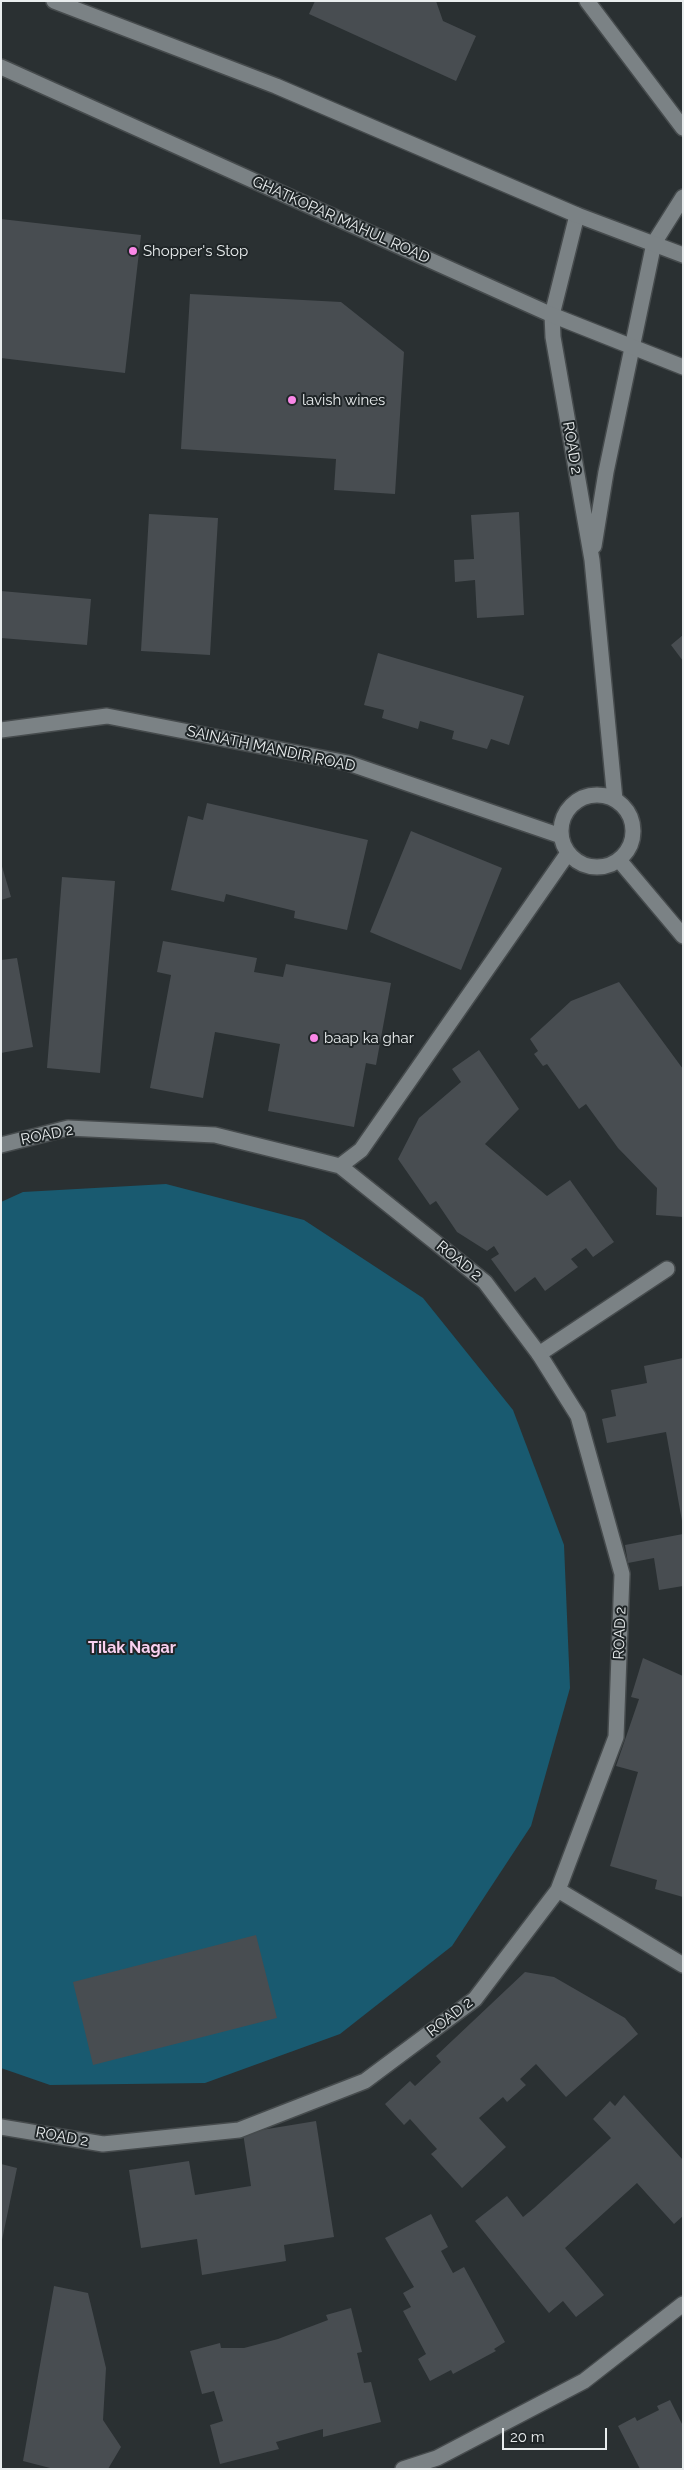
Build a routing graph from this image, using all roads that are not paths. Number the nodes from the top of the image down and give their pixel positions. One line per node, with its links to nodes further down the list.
1 (54, 1): 6 (street)
2 (587, 1): 4 (street)
3 (2, 69): 9 (street, GHATKOPAR MAHUL ROAD)
4 (683, 128)
5 (683, 197): 7 (street)
6 (577, 215): 7 (street); 9 (street, ROAD 2)
7 (654, 243): 8 (street); 10 (street)
8 (683, 255)
9 (552, 315): 10 (street, GHATKOPAR MAHUL ROAD); 12 (street, ROAD 2)
10 (632, 347): 11 (street, GHATKOPAR MAHUL ROAD); 12 (street)
11 (683, 367)
12 (592, 560): 14 (street, ROAD 2)
13 (1, 730): 15 (street, SAINATH MANDIR ROAD)
14 (615, 800): 15 (street); 17 (street)
15 (561, 836): 16 (street)
16 (568, 854): 17 (street); 20 (street)
17 (619, 860): 18 (street)
18 (683, 936)
19 (1, 1145): 20 (street, ROAD 2)
20 (340, 1166): 22 (street, ROAD 2)
21 (667, 1269): 22 (street)
22 (539, 1354): 23 (street, ROAD 2)
23 (558, 1890): 24 (street); 25 (street, ROAD 2)
24 (683, 1965)
25 (1, 2127)
26 (683, 2304): 27 (street)
27 (403, 2469)

